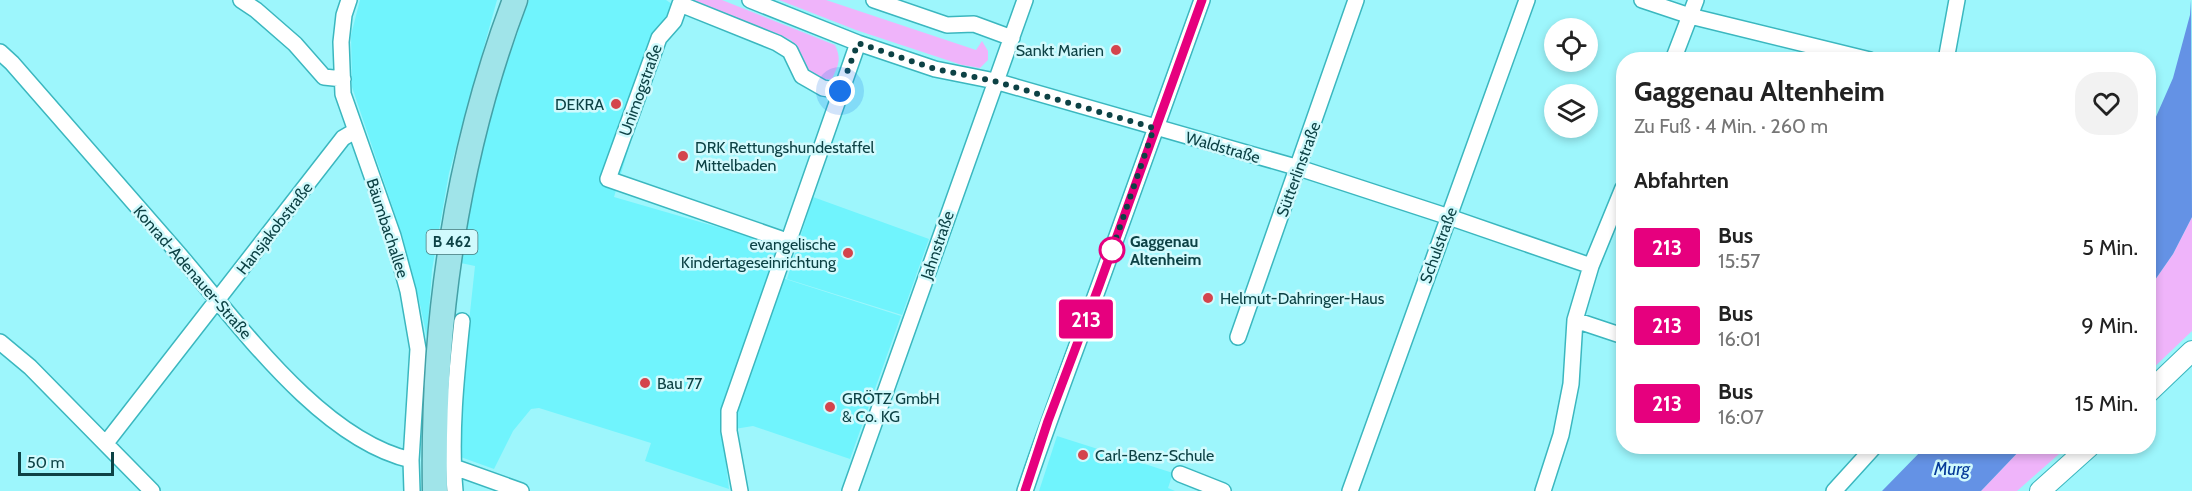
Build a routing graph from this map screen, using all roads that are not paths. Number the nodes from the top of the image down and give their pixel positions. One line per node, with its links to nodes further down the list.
1 (241, 0): 20 (street)
2 (349, 0): 20 (street, Bäumbachallee)
3 (515, 0): 46 (main road, B 462)
4 (750, 0): 15 (street, Waldstraße)
5 (874, 0): 14 (street)
6 (1025, 0): 14 (street, Jahnstraße)
7 (1202, 0): 23 (street)
8 (1356, 0): 25 (street, Sütterlinstraße)
9 (1527, 0): 26 (street, Schulstraße)
10 (1642, 0): 13 (street)
11 (1696, 0): 13 (street)
12 (1957, 0): 19 (street)
13 (1690, 16): 17 (street); 18 (street)
14 (1012, 38): 21 (street, Jahnstraße)
15 (858, 43): 21 (street, Waldstraße); 22 (street)
16 (0, 52): 30 (street, Konrad-Adenauer-Straße)
17 (1676, 52)
18 (1813, 52)
19 (1947, 52)
20 (343, 79): 24 (street, Bäumbachallee)
21 (994, 81): 23 (street, Waldstraße); 50 (street, Jahnstraße)
22 (840, 91): 28 (street); 28 (street, Unimogstraße)
23 (1154, 128): 25 (street, Waldstraße); 51 (street)
24 (355, 130): 30 (street, Hansjakobstraße); 41 (street, Bäumbachallee)
25 (1299, 168): 26 (street, Waldstraße); 34 (street, Sütterlinstraße)
26 (1449, 217): 29 (street, Waldstraße); 53 (street, Schulstraße)
27 (1616, 220): 29 (street)
28 (787, 241): 49 (street)
29 (1591, 266): 31 (street)
30 (218, 301): 38 (street, Hansjakobstraße); 41 (street, Konrad-Adenauer-Straße)
31 (1575, 320): 33 (street); 54 (street)
32 (462, 321): 42 (street)
33 (1616, 334)
34 (1238, 337)
35 (0, 342): 38 (street)
36 (2192, 351): 37 (street)
37 (2156, 385)
38 (106, 443): 44 (street)
39 (1863, 454): 55 (street)
40 (2081, 454): 56 (street)
41 (411, 460): 45 (street, Bäumbachallee)
42 (454, 467): 47 (street); 48 (street)
43 (1180, 474): 52 (street)
44 (152, 491)
45 (412, 491)
46 (435, 491)
47 (455, 491)
48 (521, 491)
49 (740, 491)
50 (850, 491)
51 (1025, 491)
52 (1223, 491)
53 (1350, 491)
54 (1543, 491)
55 (1834, 491)
56 (2040, 491)

